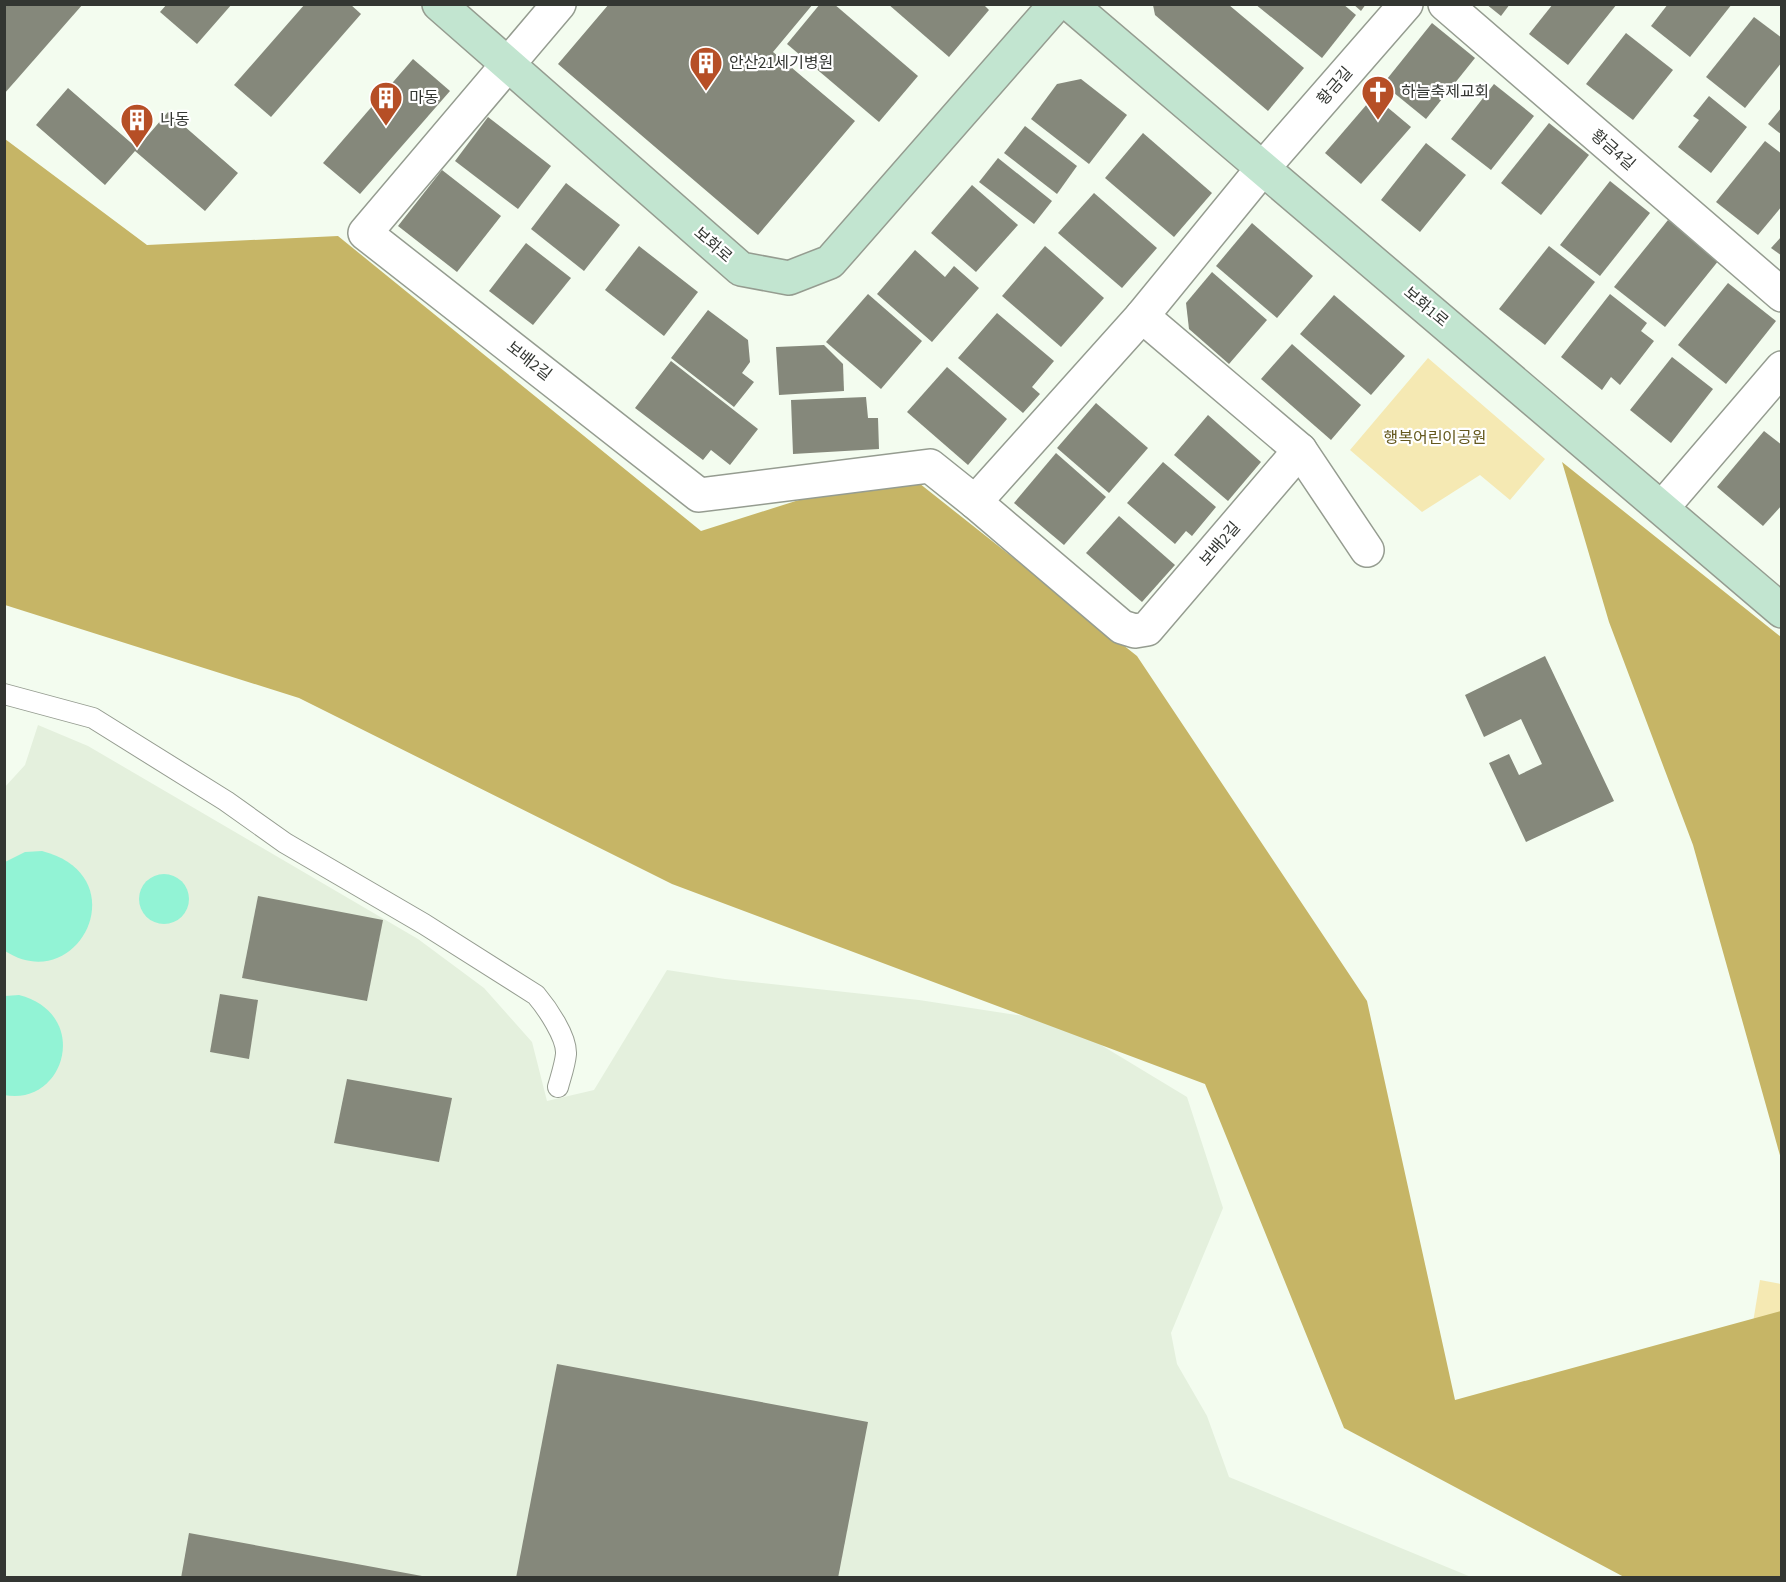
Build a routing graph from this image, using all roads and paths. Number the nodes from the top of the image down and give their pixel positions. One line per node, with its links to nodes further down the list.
1 (440, 4): 7 (street, 보화로)
2 (559, 4): 7 (street, 보배2길)
3 (1056, 4): 7 (street, 보화로)
4 (1070, 4): 8 (street, 보화1로)
5 (1406, 4): 8 (street, 황금길)
6 (1445, 4): 9 (street, 황금4길)
7 (509, 65): 13 (street, 보배2길)
8 (1263, 168): 10 (street); 14 (street, 보화1로)
9 (1782, 295)
10 (1142, 316): 12 (street); 13 (street)
11 (1782, 368): 14 (street)
12 (1300, 450): 13 (street, 보배2길); 15 (street)
13 (975, 502)
14 (1662, 508): 16 (street, 보화1로)
15 (1367, 550)
16 (1782, 611)
17 (4, 694): 18 (lane)
18 (558, 1087)

